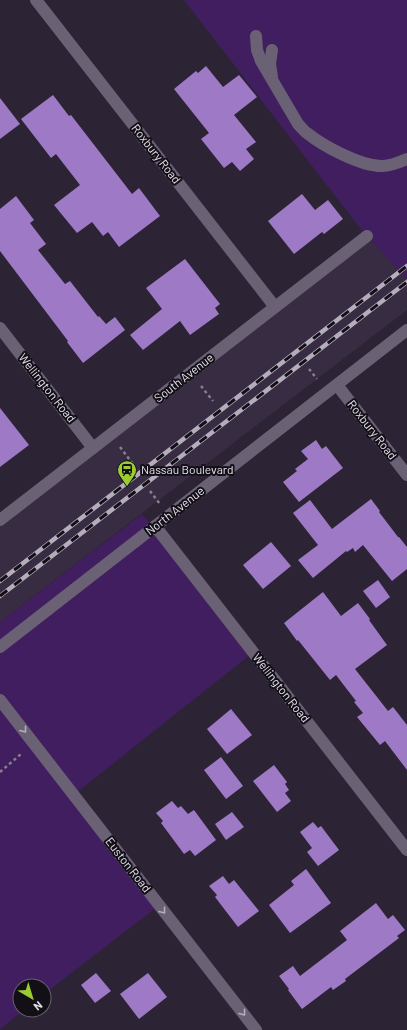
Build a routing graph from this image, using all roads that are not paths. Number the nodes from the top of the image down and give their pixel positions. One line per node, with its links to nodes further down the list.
1 (36, 0): 7 (street, Roxbury Road)
2 (256, 36): 4 (street)
3 (272, 50): 4 (street)
4 (272, 80): 5 (street)
5 (407, 159)
6 (367, 236): 7 (street, South Avenue)
7 (275, 307): 11 (street, South Avenue)
8 (0, 328): 11 (street, Wellington Road)
9 (407, 330): 10 (street, North Avenue)
10 (337, 385): 12 (street, Roxbury Road); 14 (street, North Avenue)
11 (93, 448): 13 (street, South Avenue)
12 (407, 475)
13 (0, 520)
14 (155, 526): 15 (street, North Avenue); 17 (street, Wellington Road)
15 (0, 647)
16 (1, 703): 18 (street, Euston Road, one-way to 18)
17 (407, 850)
18 (256, 1030)

